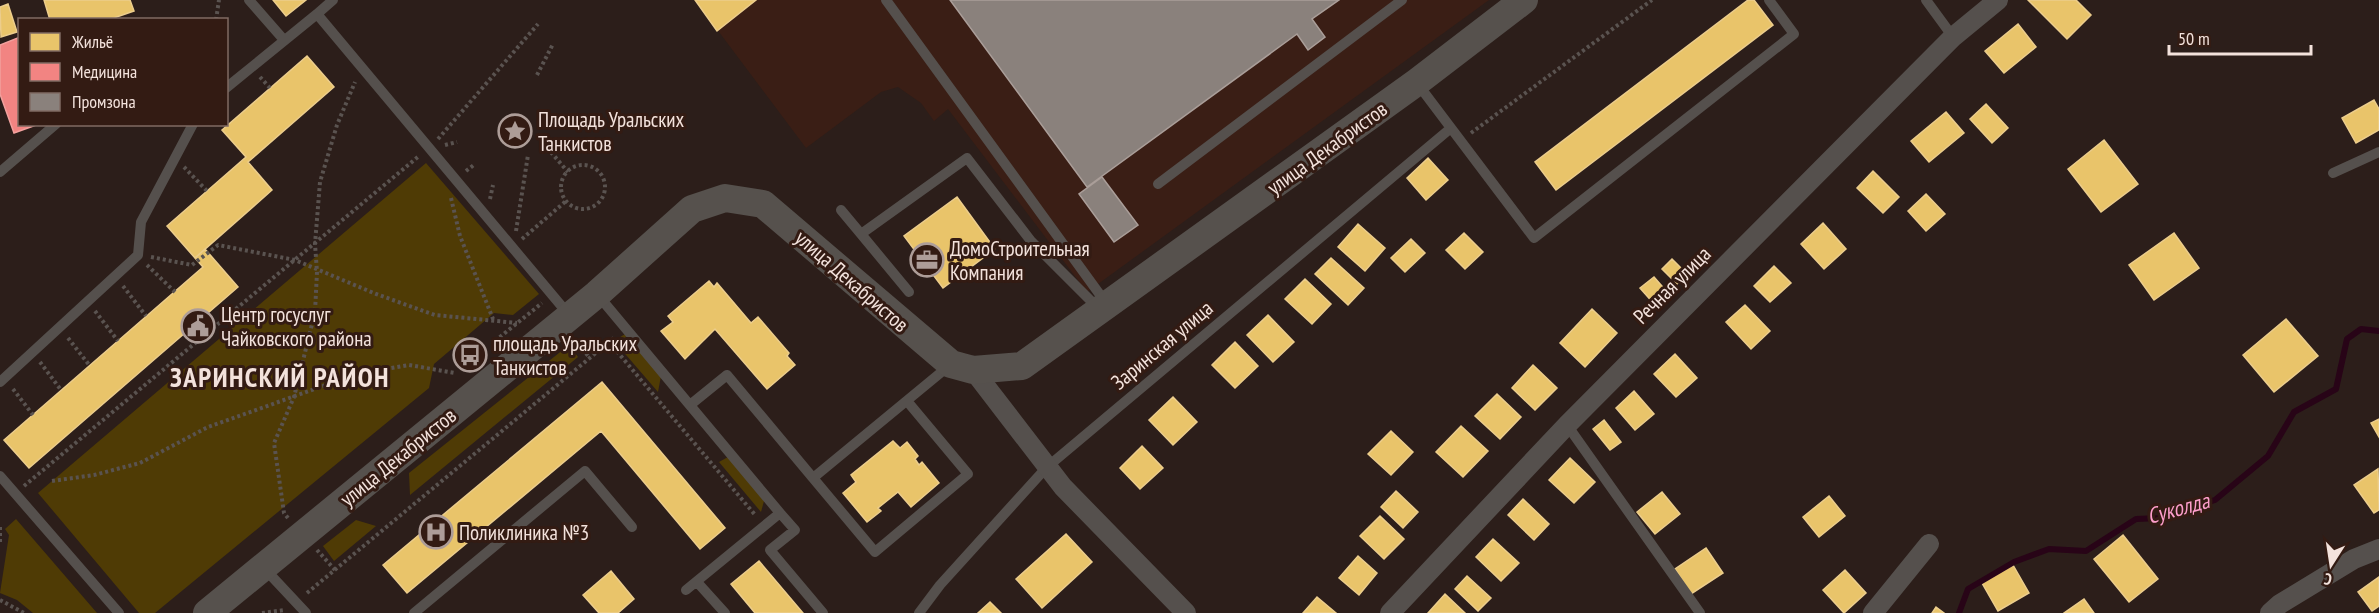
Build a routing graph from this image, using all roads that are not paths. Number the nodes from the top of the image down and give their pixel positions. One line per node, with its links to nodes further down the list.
1 (249, 0): 11 (lane)
2 (333, 0): 9 (lane)
3 (886, 0): 25 (lane)
4 (1402, 0): 20 (lane)
5 (1524, 0): 12 (street, улица Декабристов)
6 (1769, 0): 16 (lane)
7 (1926, 0): 10 (lane)
8 (1998, 0): 10 (street, Речная улица)
9 (317, 14): 11 (lane); 26 (lane)
10 (1953, 37): 31 (street, Речная улица)
11 (284, 40): 13 (lane)
12 (1417, 82): 16 (lane); 25 (street, улица Декабристов)
13 (228, 86)
14 (54, 126): 18 (lane)
15 (192, 126): 28 (lane)
16 (1451, 128): 32 (lane, Заринская улица)
17 (2379, 152): 19 (lane)
18 (0, 172)
19 (2333, 173)
20 (1158, 184)
21 (842, 210): 22 (lane)
22 (861, 234): 23 (lane); 25 (lane)
23 (909, 292)
24 (597, 294): 26 (street, улица Декабристов); 27 (street, улица Декабристов); 30 (lane)
25 (1105, 309): 27 (street, улица Декабристов)
26 (569, 315): 39 (street, улица Декабристов)
27 (962, 367): 29 (lane); 32 (street)
28 (2, 380)
29 (907, 401): 34 (lane); 34 (lane)
30 (690, 405): 34 (lane); 35 (lane)
31 (1567, 425): 50 (street, Речная улица); 51 (lane)
32 (1046, 468): 48 (lane, Заринская улица); 49 (street)
33 (0, 476): 42 (lane)
34 (813, 478)
35 (780, 513): 40 (lane); 47 (lane)
36 (632, 527): 45 (lane)
37 (1929, 544): 52 (street)
38 (2379, 549): 53 (street)
39 (263, 567): 43 (street, улица Декабристов); 44 (lane)
40 (697, 582): 41 (lane); 46 (lane)
41 (686, 590)
42 (119, 613)
43 (207, 613)
44 (306, 613)
45 (414, 613)
46 (725, 613)
47 (823, 613)
48 (919, 613)
49 (1186, 613)
50 (1390, 613)
51 (1700, 613)
52 (1873, 613)
53 (2270, 613)

